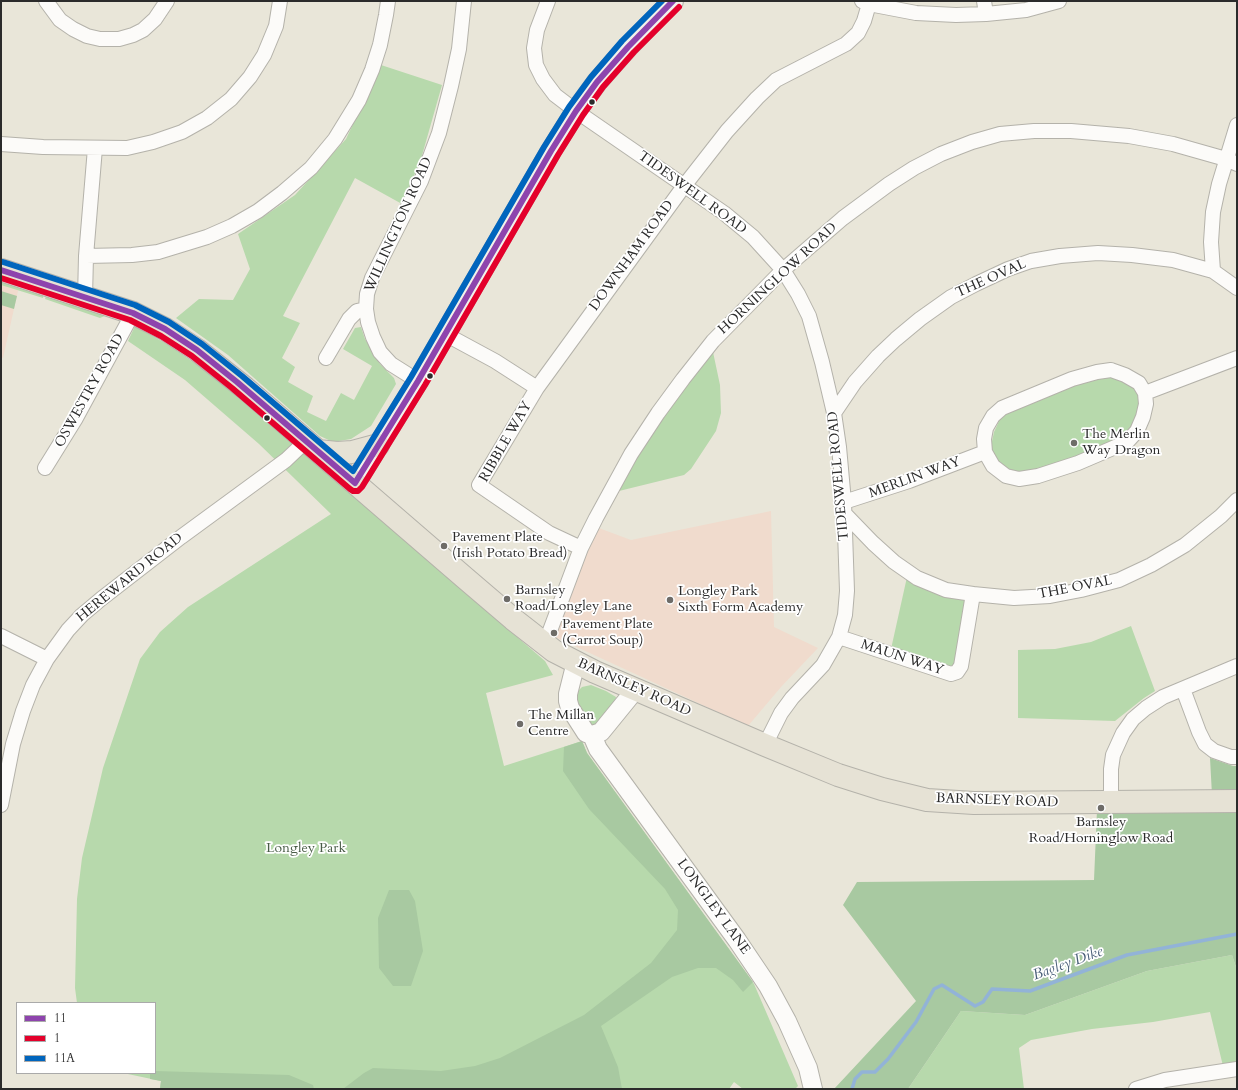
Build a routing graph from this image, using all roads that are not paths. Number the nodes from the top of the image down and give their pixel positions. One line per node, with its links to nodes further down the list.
1 (46, 1): 2 (street)
2 (166, 1)
3 (280, 1): 14 (street)
4 (388, 1): 17 (street)
5 (464, 1): 23 (street, WILLINGTON ROAD)
6 (548, 1): 11 (street, TIDESWELL ROAD)
7 (673, 1): 11 (main road)
8 (1059, 1): 10 (street)
9 (866, 2): 10 (street); 16 (street, DOWNHAM ROAD)
10 (985, 8)
11 (576, 111): 16 (street, TIDESWELL ROAD); 25 (main road)
12 (1237, 125): 15 (street)
13 (1, 144): 14 (street)
14 (95, 148): 17 (street)
15 (1232, 161): 19 (street, HORNINGLOW ROAD); 20 (street)
16 (684, 186): 19 (street, TIDESWELL ROAD); 29 (street, DOWNHAM ROAD)
17 (86, 256): 22 (street)
18 (1, 270): 22 (main road, BARNSLEY ROAD)
19 (783, 270): 31 (street, TIDESWELL ROAD); 39 (street, HORNINGLOW ROAD)
20 (1213, 271): 21 (street, THE OVAL); 31 (street, THE OVAL)
21 (1237, 288)
22 (85, 298): 24 (main road, BARNSLEY ROAD)
23 (366, 309): 26 (street, WILLINGTON ROAD); 28 (street, WILLINGTON ROAD)
24 (133, 313): 33 (main road, BARNSLEY ROAD); 35 (street, OSWESTRY ROAD)
25 (446, 334): 28 (main road); 29 (street, RIBBLE WAY)
26 (326, 358)
27 (1237, 358): 30 (street)
28 (418, 381): 32 (main road)
29 (537, 388): 39 (street, RIBBLE WAY)
30 (1145, 393): 34 (street); 34 (street)
31 (834, 413): 38 (street, TIDESWELL ROAD)
32 (378, 445): 33 (main road); 36 (main road)
33 (312, 446): 36 (main road, BARNSLEY ROAD); 44 (street, HEREWARD ROAD)
34 (985, 452): 38 (street, MERLIN WAY)
35 (45, 468)
36 (355, 483): 43 (main road, BARNSLEY ROAD)
37 (1237, 500): 40 (street, THE OVAL)
38 (844, 508): 40 (street, THE OVAL); 42 (street, TIDESWELL ROAD)
39 (581, 548): 43 (street, HORNINGLOW ROAD)
40 (973, 594): 42 (street, MAUN WAY)
41 (1, 636): 44 (street)
42 (839, 637): 50 (street, TIDESWELL ROAD)
43 (545, 644): 45 (main road, BARNSLEY ROAD)
44 (47, 659): 54 (street, HEREWARD ROAD)
45 (576, 662): 47 (main road, BARNSLEY ROAD); 49 (street, LONGLEY LANE)
46 (1237, 666): 48 (street)
47 (636, 689): 49 (street); 50 (main road, BARNSLEY ROAD)
48 (1183, 689): 51 (street); 53 (street)
49 (592, 736): 56 (street, LONGLEY LANE)
50 (765, 745): 53 (main road, BARNSLEY ROAD)
51 (1237, 758)
52 (1237, 801): 53 (main road, BARNSLEY ROAD)
53 (1111, 803)
54 (1, 805)
55 (1237, 1069): 57 (street)
56 (814, 1089)
57 (1136, 1089)

